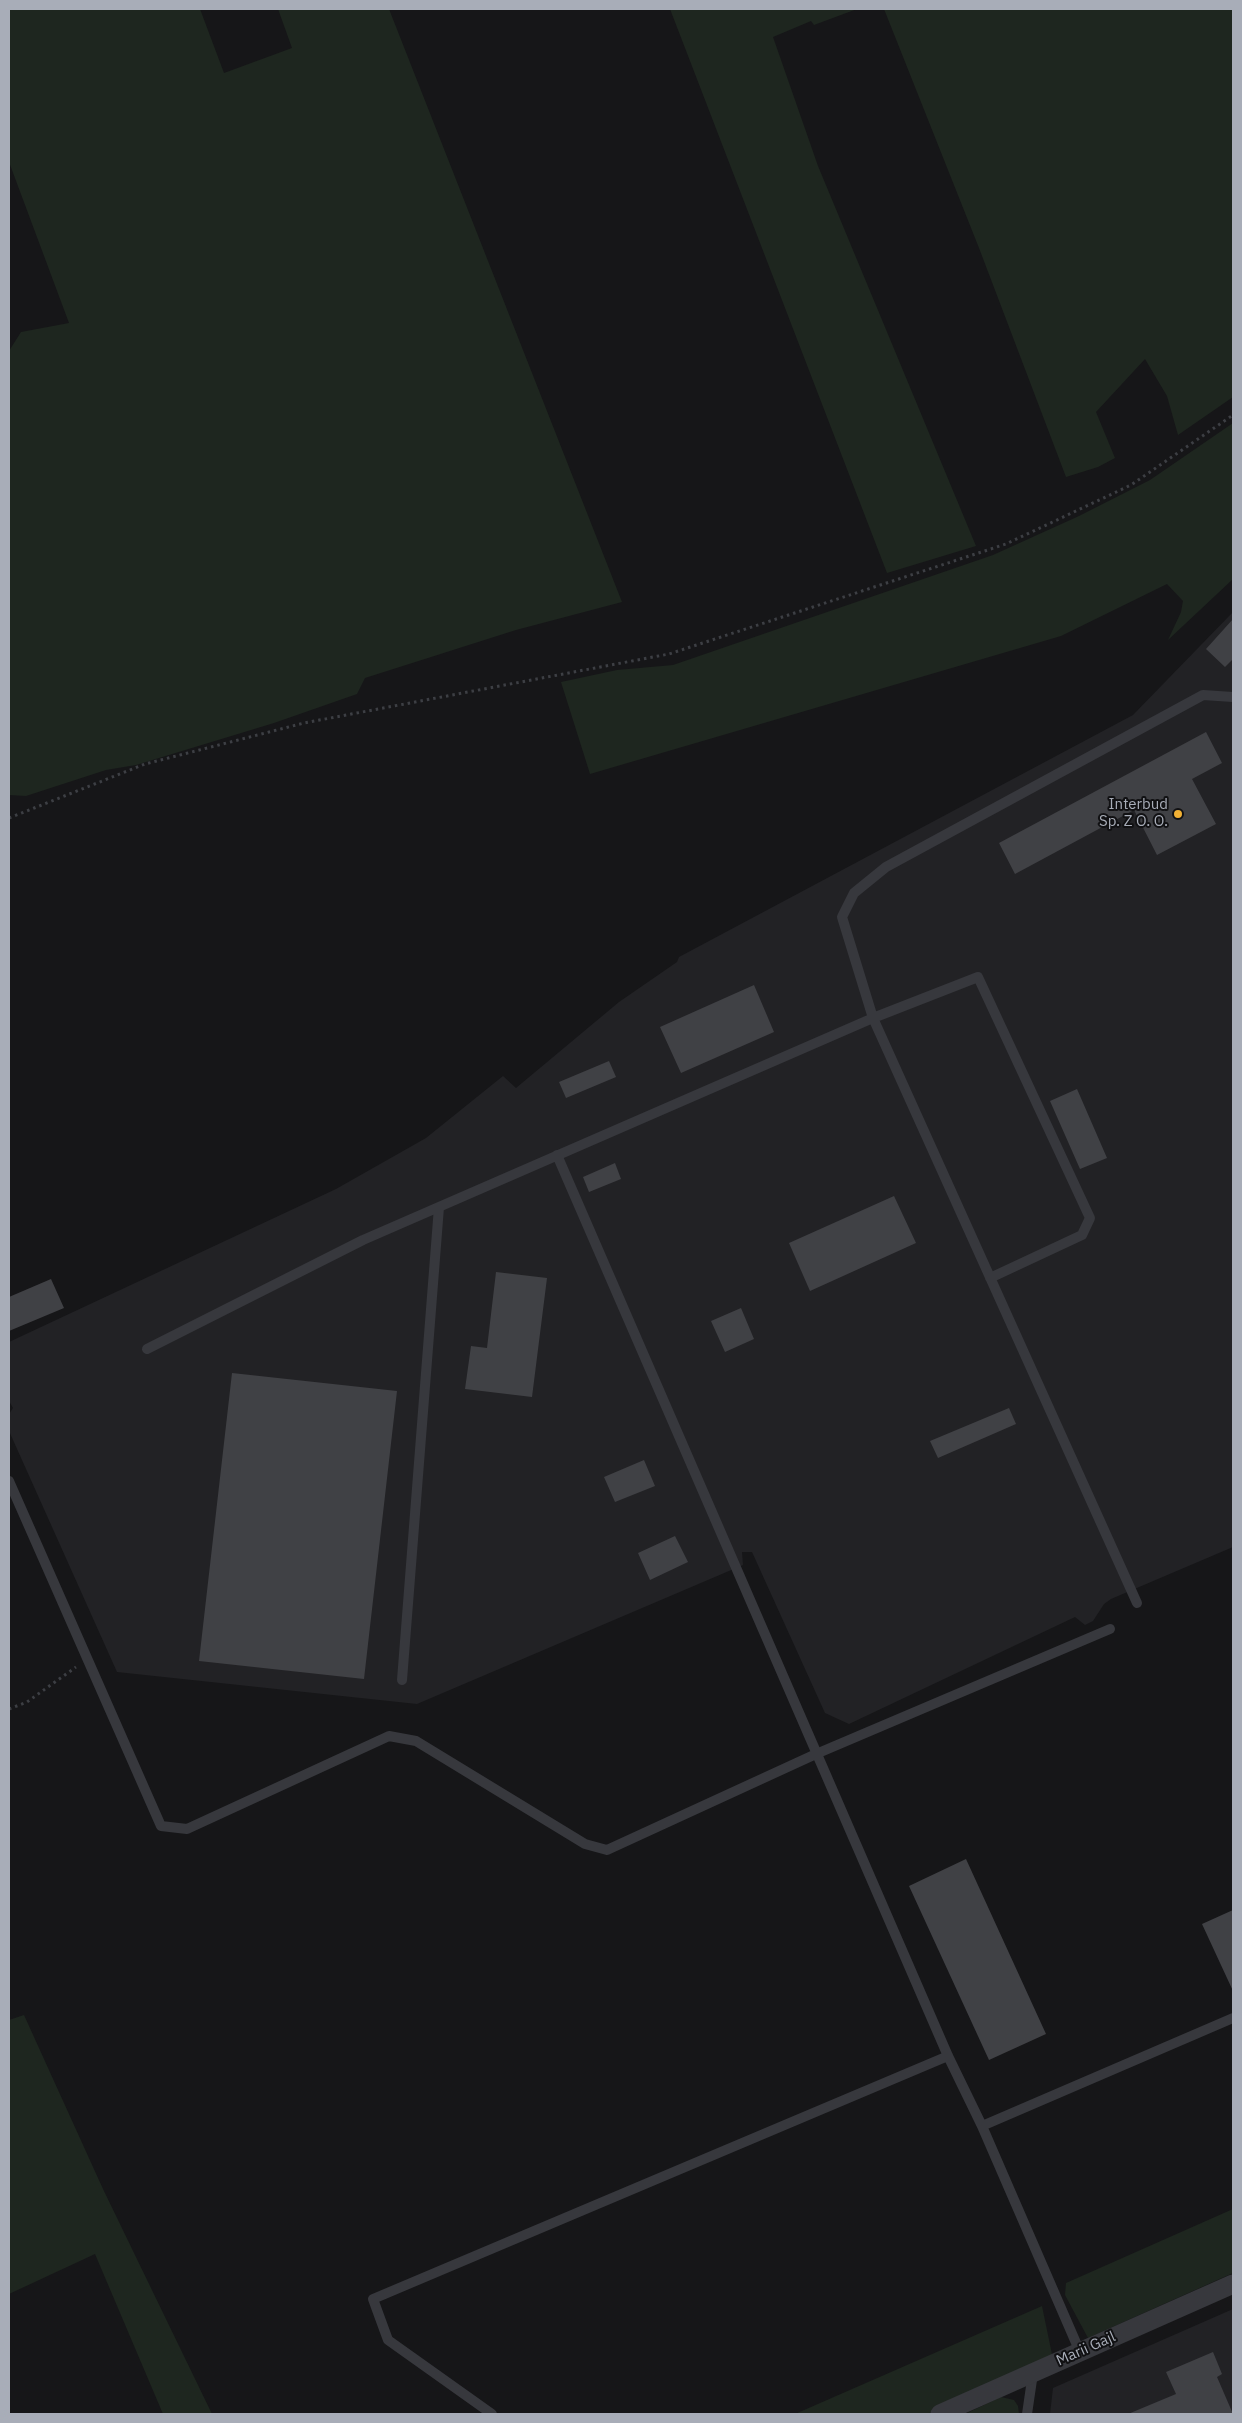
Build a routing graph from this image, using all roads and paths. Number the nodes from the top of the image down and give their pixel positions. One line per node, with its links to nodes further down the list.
1 (1233, 415): 3 (path)
2 (1233, 697): 4 (lane)
3 (9, 818)
4 (873, 1018): 5 (lane); 7 (lane); 7 (lane)
5 (558, 1155): 6 (lane); 15 (lane)
6 (438, 1207): 8 (lane); 13 (lane)
7 (990, 1278): 10 (lane)
8 (147, 1349)
9 (9, 1481): 12 (lane)
10 (1137, 1603)
11 (1110, 1628): 15 (lane)
12 (87, 1659): 14 (path); 15 (lane)
13 (402, 1680)
14 (9, 1709)
15 (816, 1754): 17 (lane)
16 (1233, 2018): 18 (lane)
17 (948, 2056): 18 (lane); 22 (lane)
18 (982, 2126): 20 (lane)
19 (1233, 2284): 20 (street, Marii Gajl)
20 (1080, 2352): 21 (street, Marii Gajl)
21 (1033, 2373): 23 (street, Marii Gajl); 24 (lane)
22 (492, 2414)
23 (940, 2414)
24 (1027, 2414)

